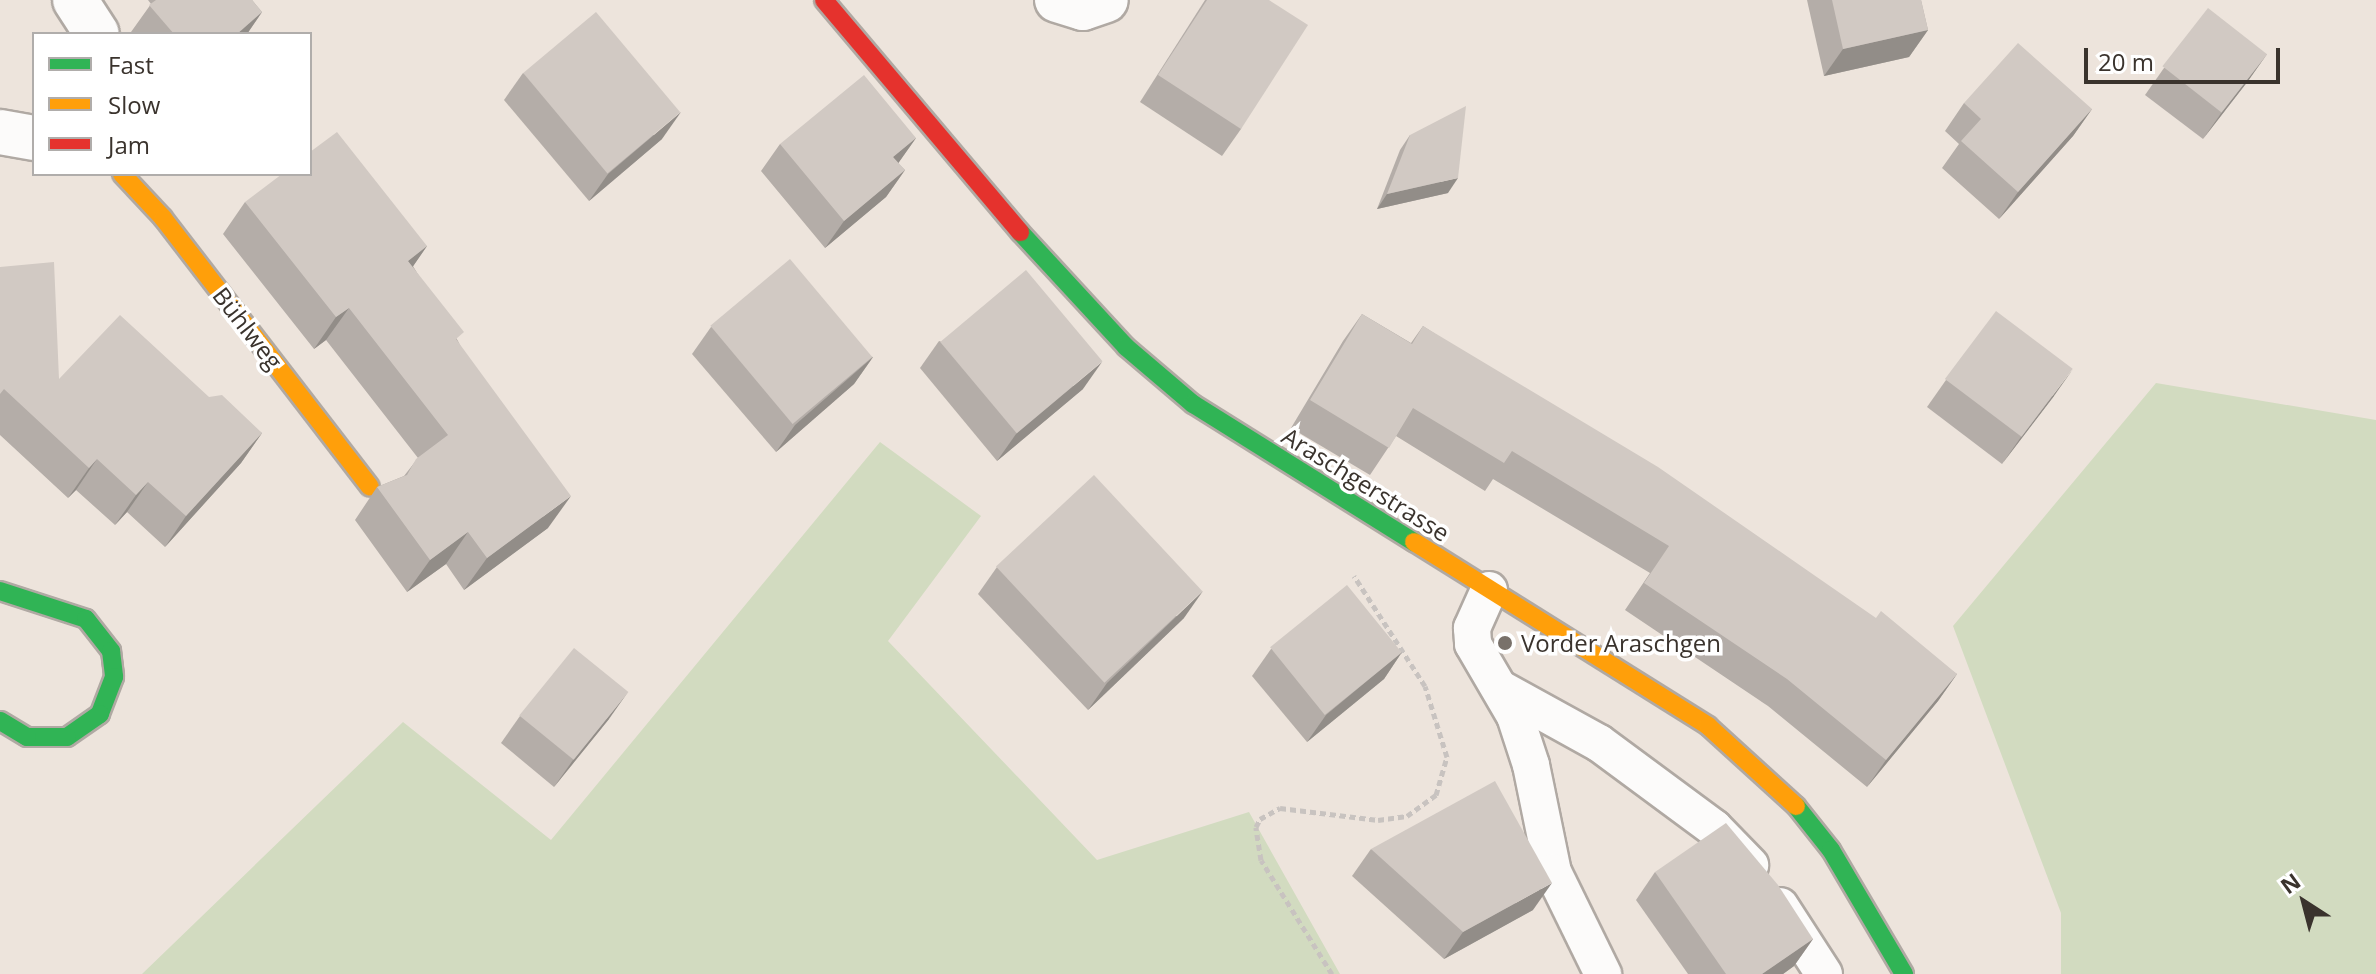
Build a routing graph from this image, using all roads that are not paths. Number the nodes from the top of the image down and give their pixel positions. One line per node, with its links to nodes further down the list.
1 (75, 0): 5 (street)
2 (824, 0): 10 (street, Araschgerstrasse)
3 (1057, 0): 4 (street)
4 (1106, 0)
5 (96, 32)
6 (0, 132): 7 (street)
7 (32, 138)
8 (124, 176): 9 (street, Bühlweg)
9 (370, 487)
10 (1489, 590): 12 (lane); 16 (street, Araschgerstrasse)
11 (0, 591): 13 (street)
12 (1501, 689): 14 (lane); 15 (lane)
13 (0, 721)
14 (1603, 974)
15 (1824, 974)
16 (1904, 974)

